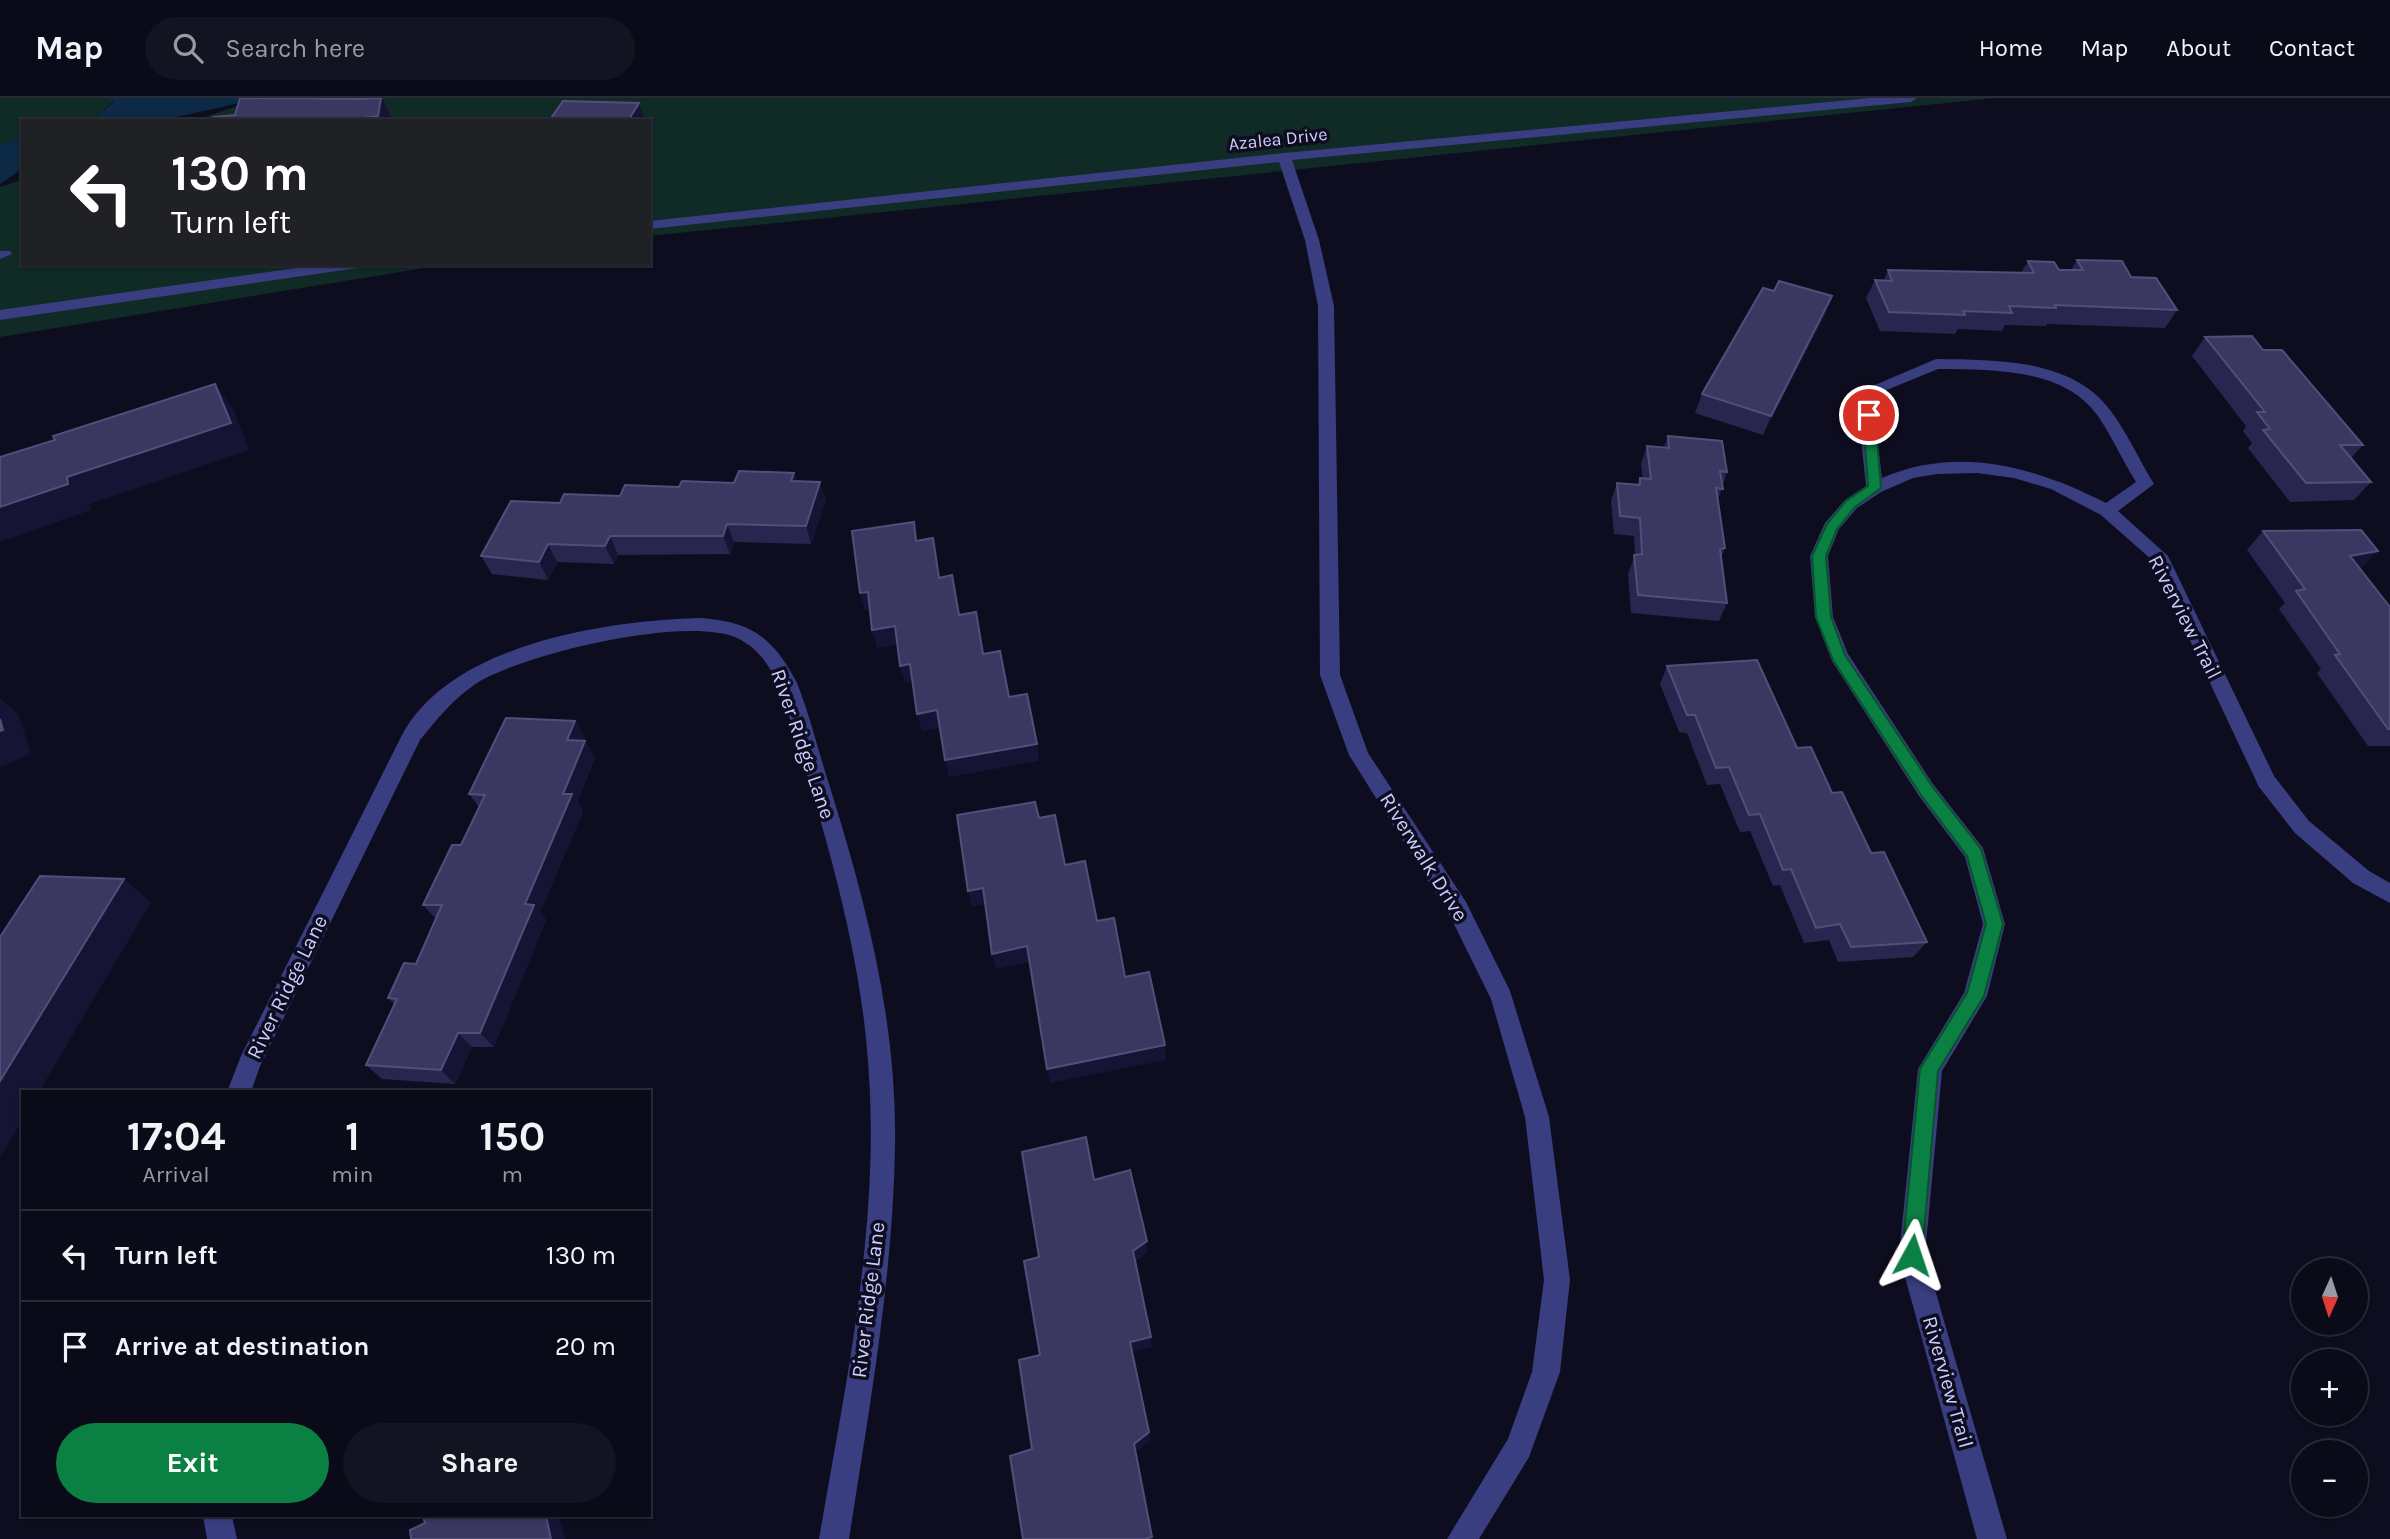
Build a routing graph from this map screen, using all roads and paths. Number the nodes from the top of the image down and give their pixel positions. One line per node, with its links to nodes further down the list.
1 (1911, 98): 2 (street, Azalea Drive)
2 (1283, 157): 3 (street, Azalea Drive); 13 (street, Riverwalk Drive)
3 (651, 225)
4 (344, 266): 5 (street)
5 (0, 315)
6 (1875, 488): 7 (street, Riverview Trail); 7 (street); 14 (street, Riverview Trail)
7 (2107, 511): 8 (street, Riverview Trail)
8 (2390, 894)
9 (240, 1090): 12 (street, River Ridge Lane)
10 (219, 1517): 11 (street)
11 (222, 1539)
12 (834, 1539)
13 (1462, 1539)
14 (1992, 1539)

